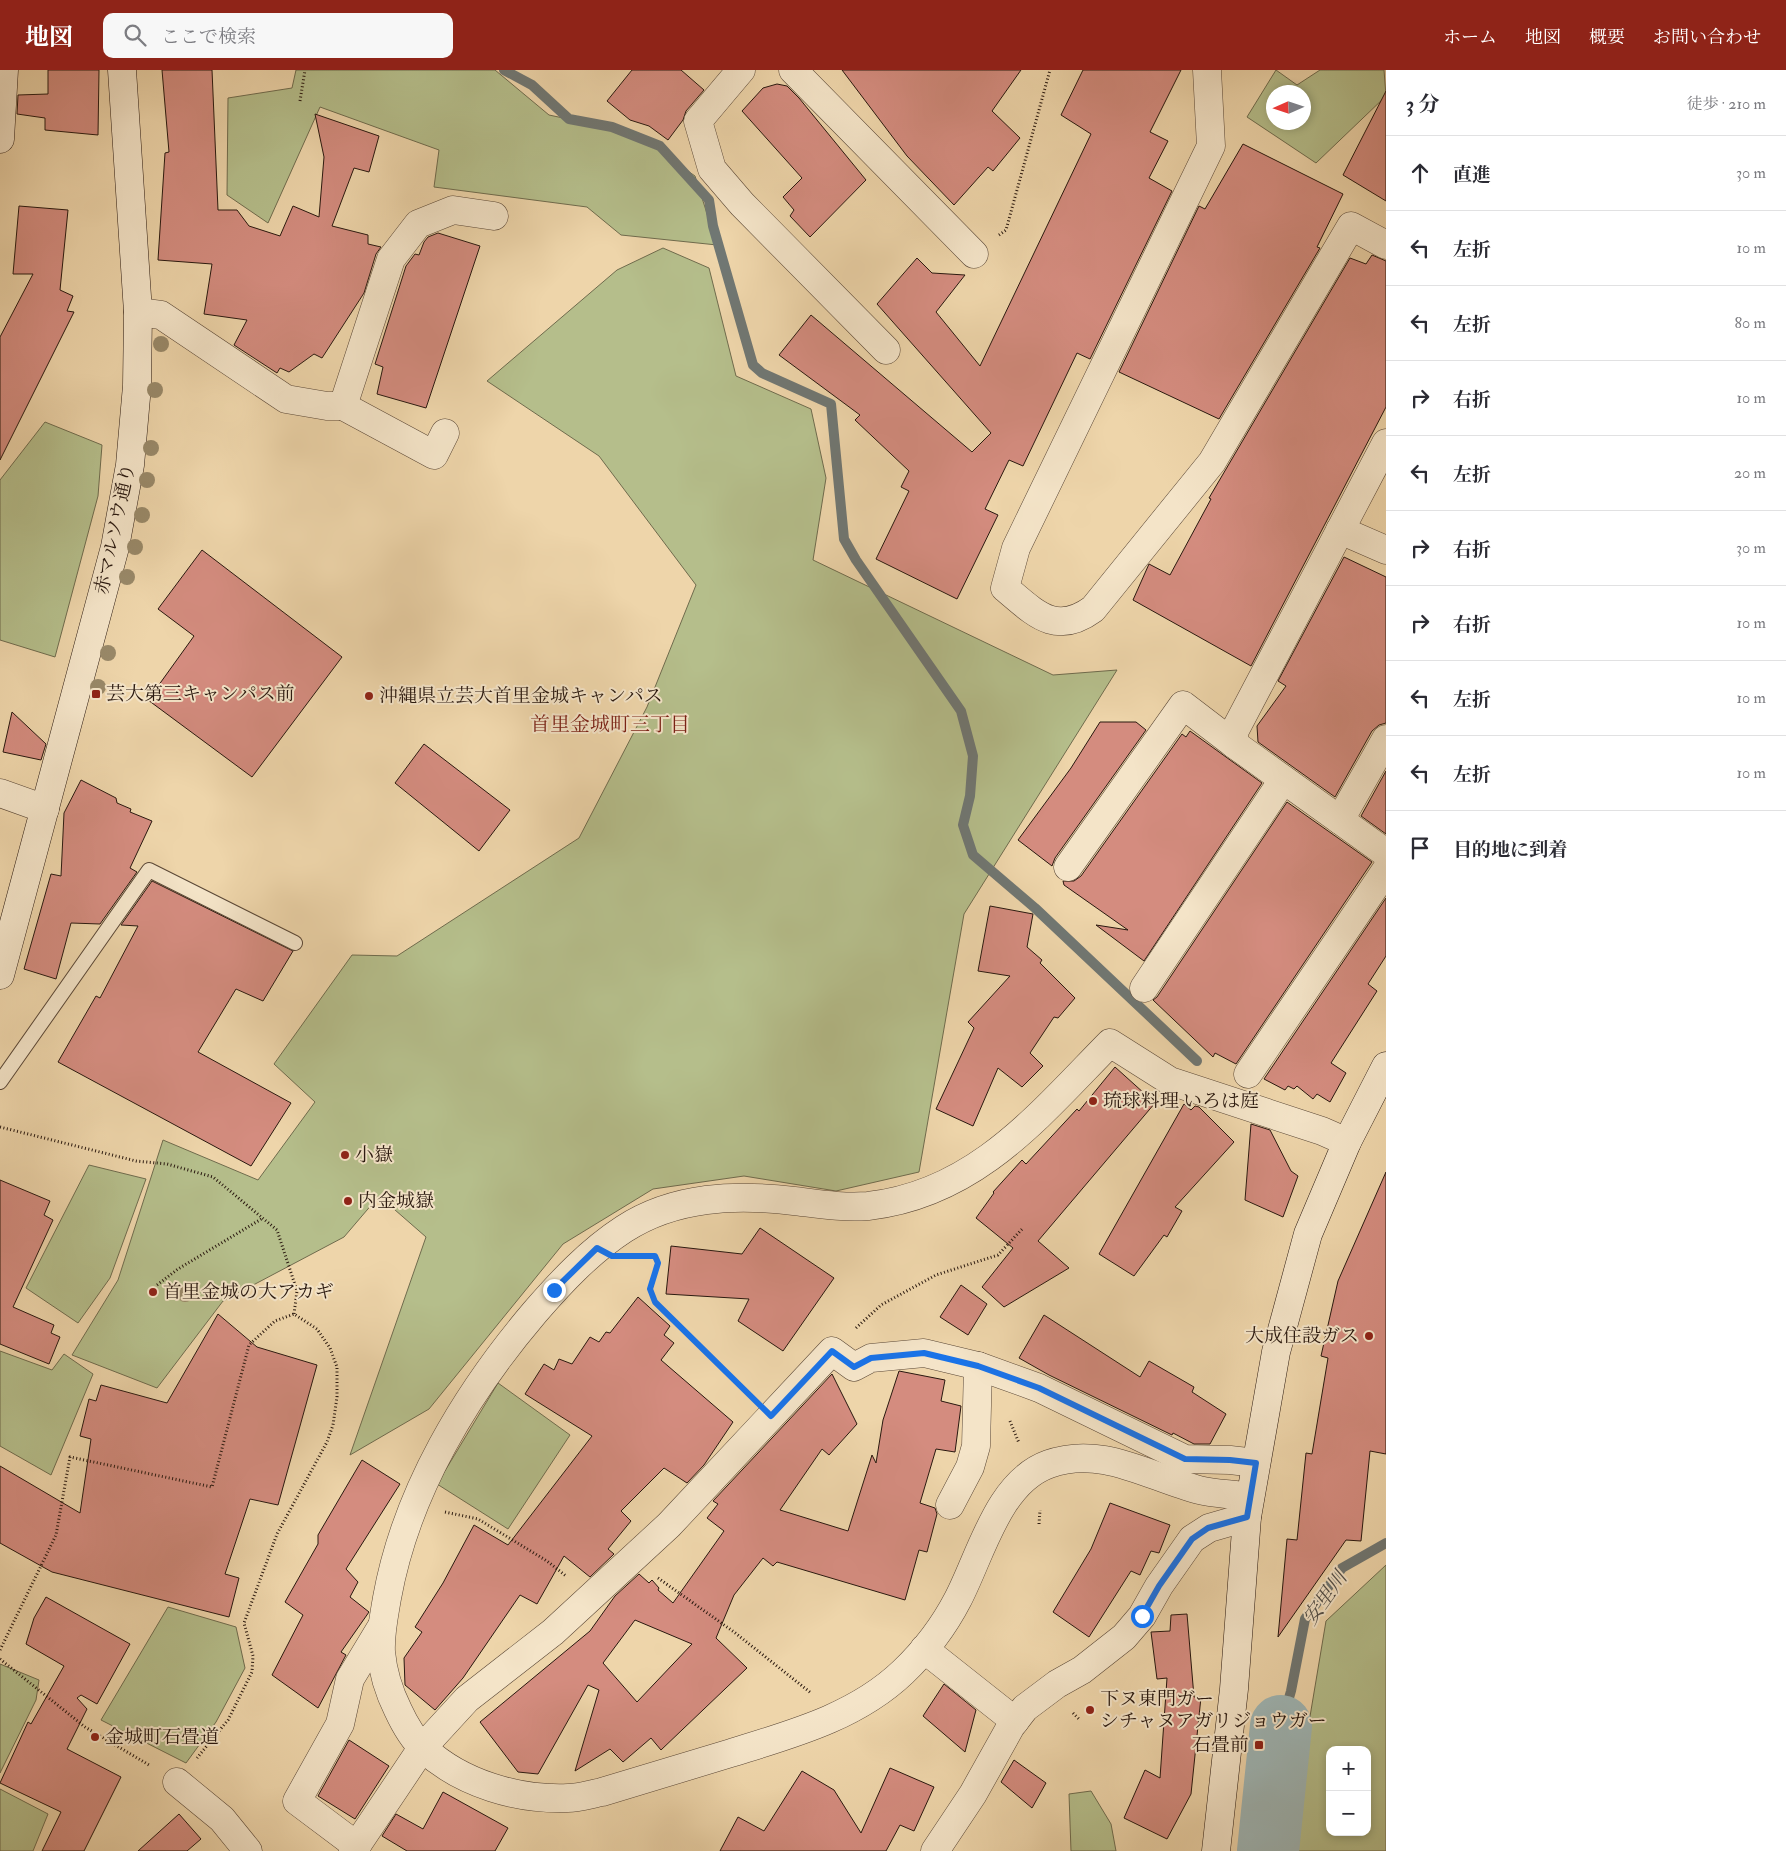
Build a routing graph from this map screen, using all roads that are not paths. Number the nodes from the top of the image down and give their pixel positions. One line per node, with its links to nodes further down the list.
1 (4, 70): 6 (street)
2 (122, 70): 10 (street, 赤マルソウ通り)
3 (741, 70): 11 (street)
4 (793, 70): 9 (street)
5 (1207, 70): 8 (street)
6 (0, 139)
7 (494, 216): 12 (street)
8 (1386, 245)
9 (974, 254)
10 (138, 312): 12 (street); 21 (street, 赤マルソウ通り)
11 (886, 350)
12 (343, 406): 13 (street)
13 (445, 434)
14 (1386, 443): 15 (street)
15 (1340, 530): 16 (street); 18 (street)
16 (1386, 550)
17 (1386, 740): 22 (street)
18 (1234, 744): 19 (street); 24 (street)
19 (1283, 780): 22 (street); 28 (street)
20 (0, 793): 21 (street)
21 (44, 809): 27 (street, 赤マルソウ通り)
22 (1340, 820): 23 (street)
23 (1386, 853)
24 (1068, 867)
25 (1386, 870): 30 (street)
26 (295, 943): 31 (lane)
27 (0, 975)
28 (1144, 988)
29 (1386, 1066): 32 (street)
30 (1248, 1074)
31 (0, 1082)
32 (1347, 1142): 34 (street); 37 (street)
33 (978, 1366): 34 (street); 35 (street); 40 (street)
34 (1256, 1463): 36 (street)
35 (950, 1505)
36 (1249, 1507): 38 (street); 39 (street); 45 (street)
37 (382, 1626): 40 (street); 42 (street)
38 (924, 1649): 39 (street); 40 (street)
39 (1015, 1721): 44 (street)
40 (422, 1748): 42 (street)
41 (177, 1782): 43 (street)
42 (355, 1849)
43 (248, 1851)
44 (935, 1851)
45 (1216, 1851)

